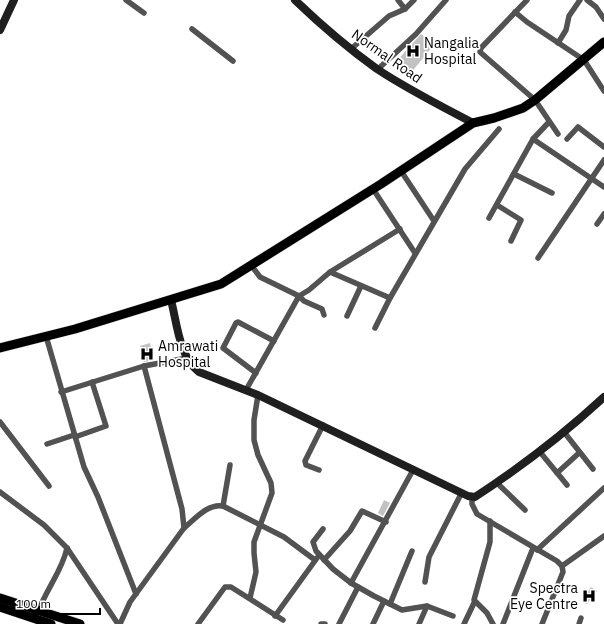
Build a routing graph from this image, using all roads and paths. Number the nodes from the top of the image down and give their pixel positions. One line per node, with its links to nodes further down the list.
1 (14, 0): 15 (main road)
2 (126, 0): 12 (street)
3 (398, 0): 10 (street)
4 (414, 0): 10 (street)
5 (446, 0): 21 (street)
6 (527, 0): 11 (street)
7 (580, 0): 17 (street)
8 (587, 0): 13 (street)
9 (299, 1): 18 (main road, Normal Road)
10 (405, 8): 18 (street)
11 (515, 12): 17 (street); 23 (street)
12 (144, 13)
13 (603, 15)
14 (192, 29): 20 (street)
15 (0, 30)
16 (604, 42): 19 (main road)
17 (558, 43): 19 (street)
18 (351, 49): 21 (main road, Normal Road)
19 (584, 60): 22 (street); 23 (main road)
20 (233, 61)
21 (378, 69): 25 (main road, Normal Road)
22 (604, 91)
23 (535, 100): 24 (street); 25 (main road)
24 (549, 122): 27 (street); 28 (street)
25 (473, 123): 32 (main road)
26 (499, 129): 41 (street)
27 (558, 134)
28 (533, 139): 33 (street); 34 (street)
29 (567, 139): 30 (street)
30 (604, 147)
31 (604, 160): 34 (street)
32 (401, 171): 36 (main road); 41 (street)
33 (514, 174): 37 (street); 38 (street)
34 (592, 179): 35 (street); 46 (street)
35 (604, 187)
36 (373, 189): 43 (street); 47 (main road)
37 (552, 193)
38 (497, 205): 40 (street); 44 (street)
39 (604, 214): 42 (street)
40 (489, 218)
41 (434, 221): 45 (street)
42 (597, 224)
43 (400, 229): 45 (street); 48 (street)
44 (511, 241)
45 (415, 253): 51 (street)
46 (538, 258)
47 (251, 265): 50 (street); 52 (main road)
48 (330, 272): 49 (street); 50 (street)
49 (361, 286): 51 (street); 54 (street)
50 (299, 296): 53 (street); 57 (street)
51 (390, 298): 55 (street)
52 (171, 300): 56 (main road); 59 (main road)
53 (324, 315)
54 (347, 316)
55 (375, 328)
56 (46, 336): 58 (main road); 64 (street)
57 (274, 341): 61 (street); 61 (street)
58 (0, 348)
59 (187, 358): 60 (street); 63 (main road)
60 (144, 366): 62 (street); 91 (street)
61 (256, 373): 63 (street)
62 (92, 382): 64 (street); 70 (street)
63 (246, 390): 65 (main road)
64 (61, 392): 70 (street)
65 (258, 395): 68 (main road); 90 (street)
66 (604, 397): 69 (main road)
67 (0, 422): 81 (street)
68 (323, 426): 75 (street); 76 (main road)
69 (564, 432): 72 (main road); 73 (street)
70 (74, 436): 71 (street); 104 (street)
71 (47, 444)
72 (540, 452): 78 (street); 79 (main road)
73 (579, 453): 77 (street); 78 (street)
74 (230, 465): 86 (street)
75 (319, 470)
76 (413, 470): 84 (main road); 89 (street)
77 (593, 470)
78 (557, 473): 80 (street)
79 (497, 483): 85 (main road); 87 (street)
80 (567, 485)
81 (49, 486)
82 (604, 488): 95 (street)
83 (0, 492): 94 (street)
84 (461, 494): 85 (main road); 101 (street)
85 (472, 497): 88 (street)
86 (223, 506): 90 (street); 91 (street)
87 (525, 510)
88 (490, 521): 95 (street); 108 (street)
89 (386, 522): 99 (street); 102 (street)
90 (260, 525): 98 (street); 106 (street)
91 (184, 528): 104 (street)
92 (323, 529): 97 (street)
93 (604, 536): 100 (street)
94 (67, 548): 111 (street); 118 (street)
95 (535, 549): 100 (street); 127 (street)
96 (412, 551): 107 (street)
97 (319, 555): 98 (street); 99 (street)
98 (315, 560): 112 (street)
99 (324, 560): 102 (street)
100 (562, 566): 128 (street)
101 (425, 582)
102 (351, 583): 103 (street)
103 (358, 587): 107 (street); 122 (street)
104 (136, 594): 118 (street)
105 (0, 598): 111 (main road)
106 (250, 598): 112 (street); 119 (street)
107 (387, 603): 109 (street); 123 (street)
108 (474, 603): 125 (street); 126 (street)
109 (428, 606): 113 (street); 124 (street)
110 (0, 607): 116 (main road)
111 (39, 610): 117 (main road)
112 (275, 616): 115 (street)
113 (453, 616)
114 (581, 618): 129 (street)
115 (283, 620)
116 (51, 624)
117 (80, 624)
118 (119, 624)
119 (198, 624)
120 (320, 624): 121 (street)
121 (325, 624)
122 (339, 624)
123 (373, 624)
124 (419, 624)
125 (464, 624)
126 (493, 624)
127 (503, 624)
128 (542, 624)
129 (579, 624)

